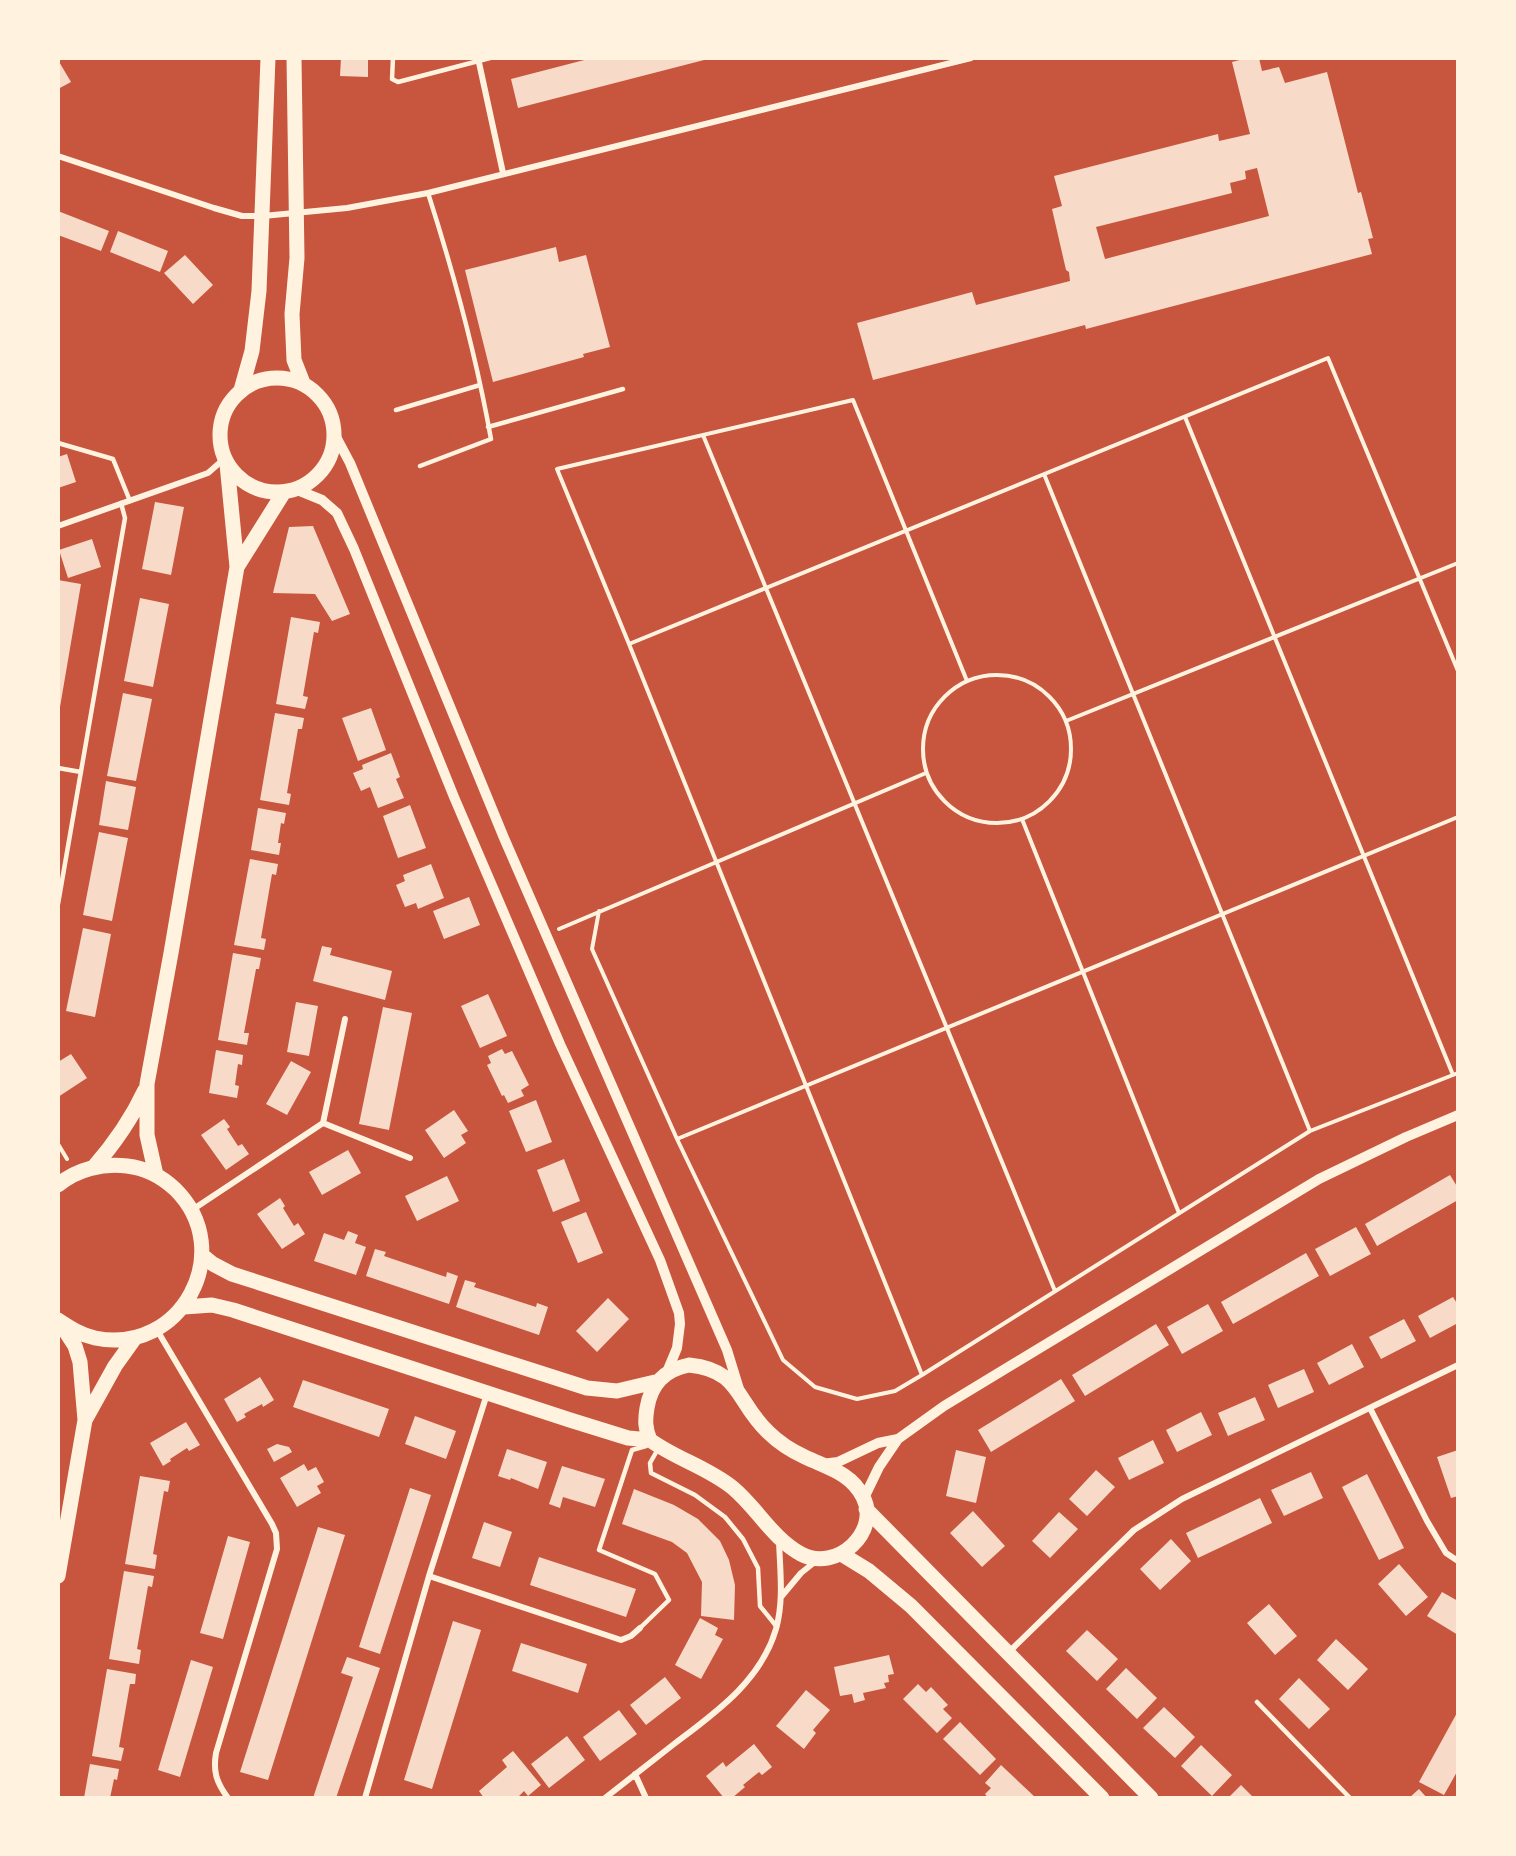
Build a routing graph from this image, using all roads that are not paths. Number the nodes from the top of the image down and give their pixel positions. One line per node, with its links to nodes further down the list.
1 (268, 58): 11 (main road)
2 (294, 58): 10 (main road)
3 (393, 58): 6 (lane)
4 (490, 58): 6 (lane)
5 (971, 58): 8 (street)
6 (478, 60): 8 (street)
7 (58, 156): 11 (street)
8 (503, 173): 9 (street)
9 (428, 193): 10 (street); 13 (lane)
10 (297, 212): 11 (street); 12 (main road)
11 (262, 216): 15 (main road)
12 (303, 383): 15 (main road); 18 (main road)
13 (480, 385): 16 (lane); 17 (lane)
14 (623, 389): 17 (lane)
15 (241, 390): 20 (main road)
16 (396, 410)
17 (489, 427): 21 (lane)
18 (334, 434): 22 (main road); 48 (street)
19 (58, 443): 23 (lane)
20 (226, 461): 22 (main road); 23 (street); 26 (main road)
21 (420, 466)
22 (289, 490): 26 (main road); 45 (street)
23 (130, 501): 24 (street)
24 (121, 503): 25 (street); 28 (lane)
25 (58, 526)
26 (237, 567): 31 (main road)
27 (58, 768): 28 (lane)
28 (81, 772): 29 (lane)
29 (58, 904)
30 (345, 1019): 33 (street)
31 (147, 1084): 35 (main road); 36 (main road)
32 (1458, 1115): 51 (street)
33 (323, 1123): 34 (street); 38 (street)
34 (410, 1158)
35 (93, 1168): 36 (main road); 37 (main road)
36 (156, 1175): 38 (main road)
37 (58, 1185)
38 (191, 1210): 39 (main road)
39 (202, 1255): 40 (main road); 46 (main road)
40 (184, 1307): 42 (main road); 47 (main road)
41 (58, 1321): 43 (main road); 50 (main road)
42 (157, 1329): 43 (main road); 67 (street)
43 (135, 1338): 50 (main road)
44 (1458, 1365): 49 (street)
45 (667, 1372): 46 (main road); 48 (main road)
46 (655, 1383): 52 (main road)
47 (487, 1393): 52 (main road); 60 (street)
48 (740, 1393): 53 (main road)
49 (1370, 1408): 58 (street); 64 (street)
50 (85, 1420): 59 (main road)
51 (898, 1439): 53 (street); 54 (street)
52 (654, 1443): 55 (main road); 62 (lane); 63 (lane)
53 (820, 1464): 54 (main road)
54 (865, 1504): 56 (main road); 64 (main road)
55 (779, 1538): 57 (main road); 61 (street)
56 (843, 1555): 57 (main road); 71 (main road)
57 (820, 1558): 61 (street)
58 (1458, 1562)
59 (58, 1576)
60 (429, 1576): 63 (street); 68 (street)
61 (781, 1597): 62 (street)
62 (777, 1627): 66 (street)
63 (640, 1628)
64 (1009, 1653): 72 (main road)
65 (1257, 1702): 73 (lane)
66 (635, 1774): 69 (street); 70 (street)
67 (228, 1797)
68 (365, 1797)
69 (604, 1797)
70 (646, 1797)
71 (1102, 1797)
72 (1151, 1797)
73 (1350, 1797)

